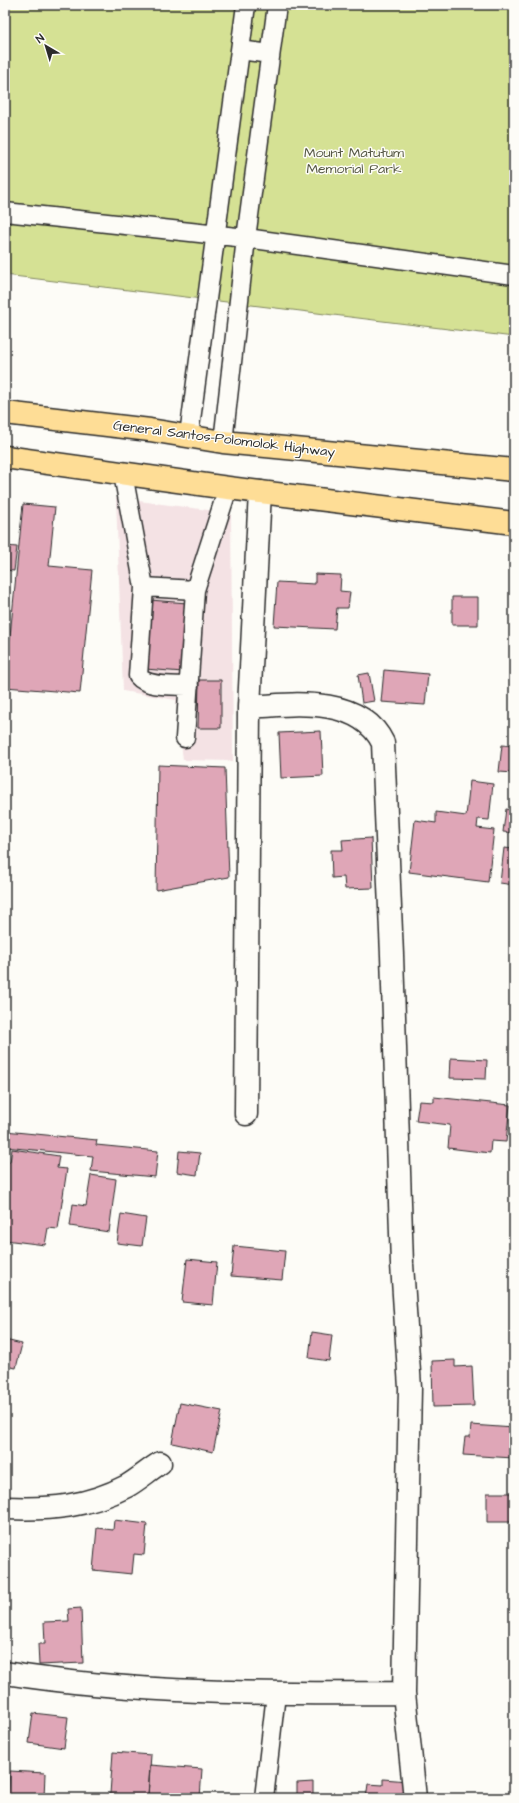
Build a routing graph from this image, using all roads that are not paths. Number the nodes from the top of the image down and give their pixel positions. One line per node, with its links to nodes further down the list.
1 (246, 5): 3 (lane)
2 (277, 5): 4 (lane)
3 (240, 50): 4 (lane); 6 (lane)
4 (270, 54): 7 (lane)
5 (5, 212): 6 (lane)
6 (216, 234): 7 (lane); 10 (lane)
7 (246, 238): 8 (lane); 11 (lane)
8 (514, 275)
9 (5, 413): 10 (highway, General Santos-Polomolok Highway)
10 (189, 435): 11 (highway, General Santos-Polomolok Highway)
11 (223, 442): 13 (highway, General Santos-Polomolok Highway)
12 (5, 457): 14 (highway)
13 (514, 470)
14 (123, 474): 15 (highway); 18 (lane)
15 (228, 488): 16 (highway); 19 (lane)
16 (260, 492): 17 (highway); 21 (street)
17 (514, 523)
18 (144, 587): 19 (lane); 20 (lane)
19 (195, 590): 20 (lane)
20 (189, 686): 22 (lane)
21 (249, 707): 23 (street); 27 (street)
22 (185, 738)
23 (246, 1114)
24 (160, 1462): 25 (street)
25 (5, 1508)
26 (5, 1672): 28 (street)
27 (404, 1693): 28 (street); 30 (street)
28 (276, 1694): 29 (lane)
29 (264, 1798)
30 (415, 1798)

